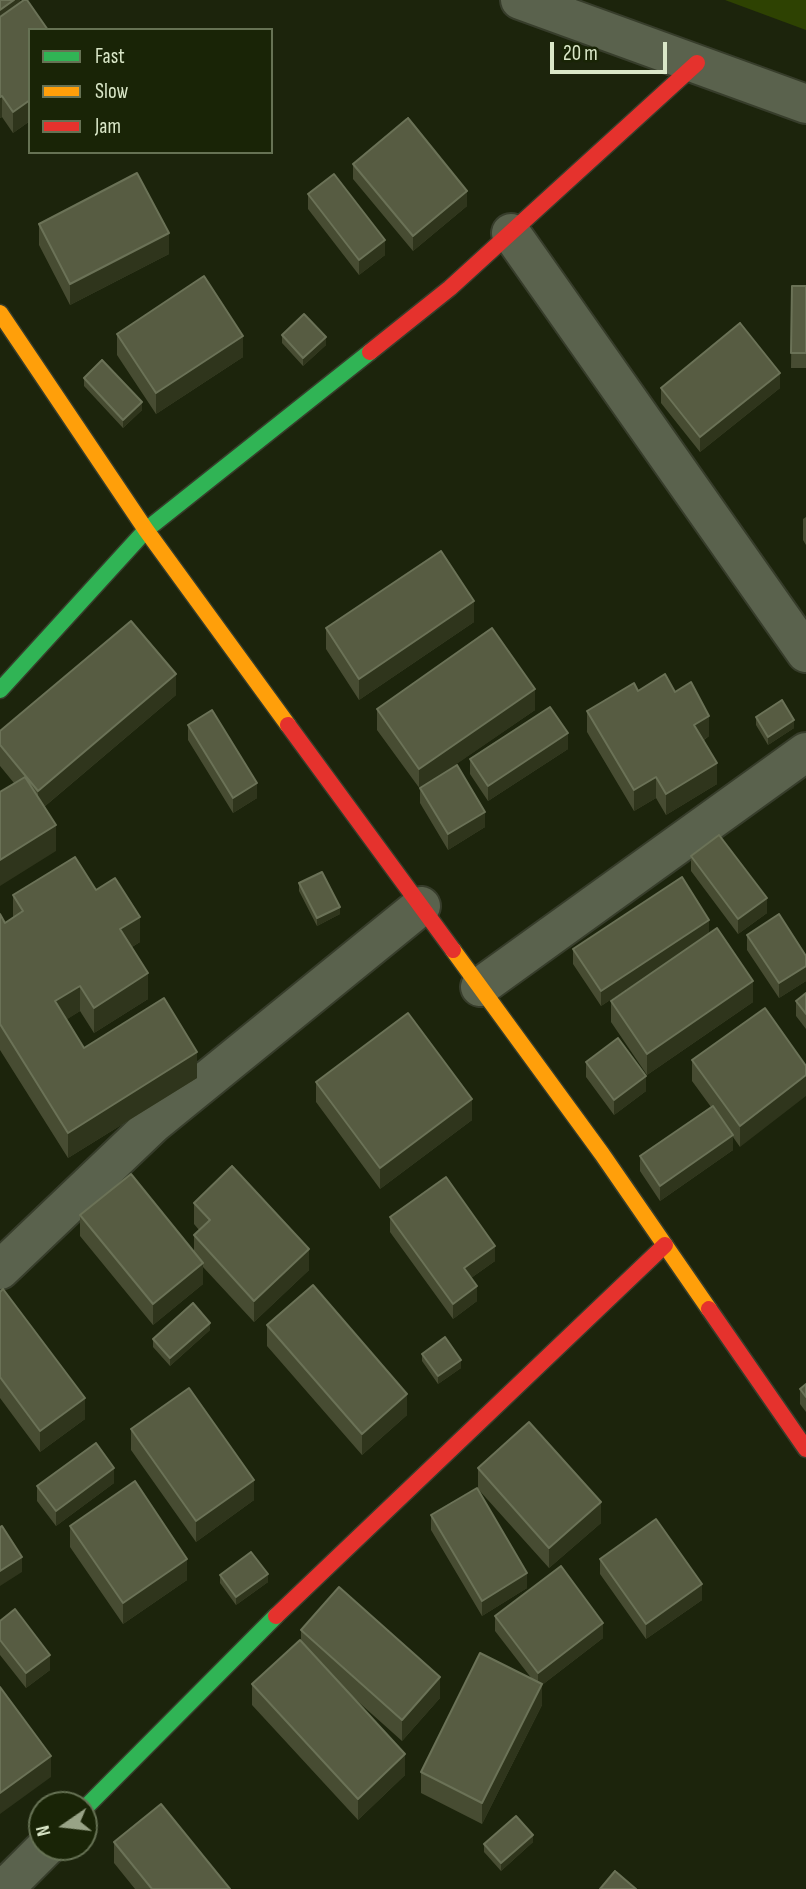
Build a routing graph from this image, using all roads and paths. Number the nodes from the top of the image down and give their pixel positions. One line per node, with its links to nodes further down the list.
1 (520, 0): 2 (street)
2 (697, 63): 3 (street); 4 (street)
3 (806, 104)
4 (511, 233): 6 (street); 7 (street)
5 (0, 313): 6 (street)
6 (146, 530): 8 (street); 10 (street)
7 (806, 653)
8 (0, 690)
9 (806, 752): 11 (street)
10 (421, 906): 11 (street); 13 (street)
11 (480, 986): 12 (street)
12 (665, 1245): 14 (street); 15 (street)
13 (0, 1270)
14 (806, 1449)
15 (98, 1795)
16 (32, 1861): 17 (street)
17 (4, 1889)

